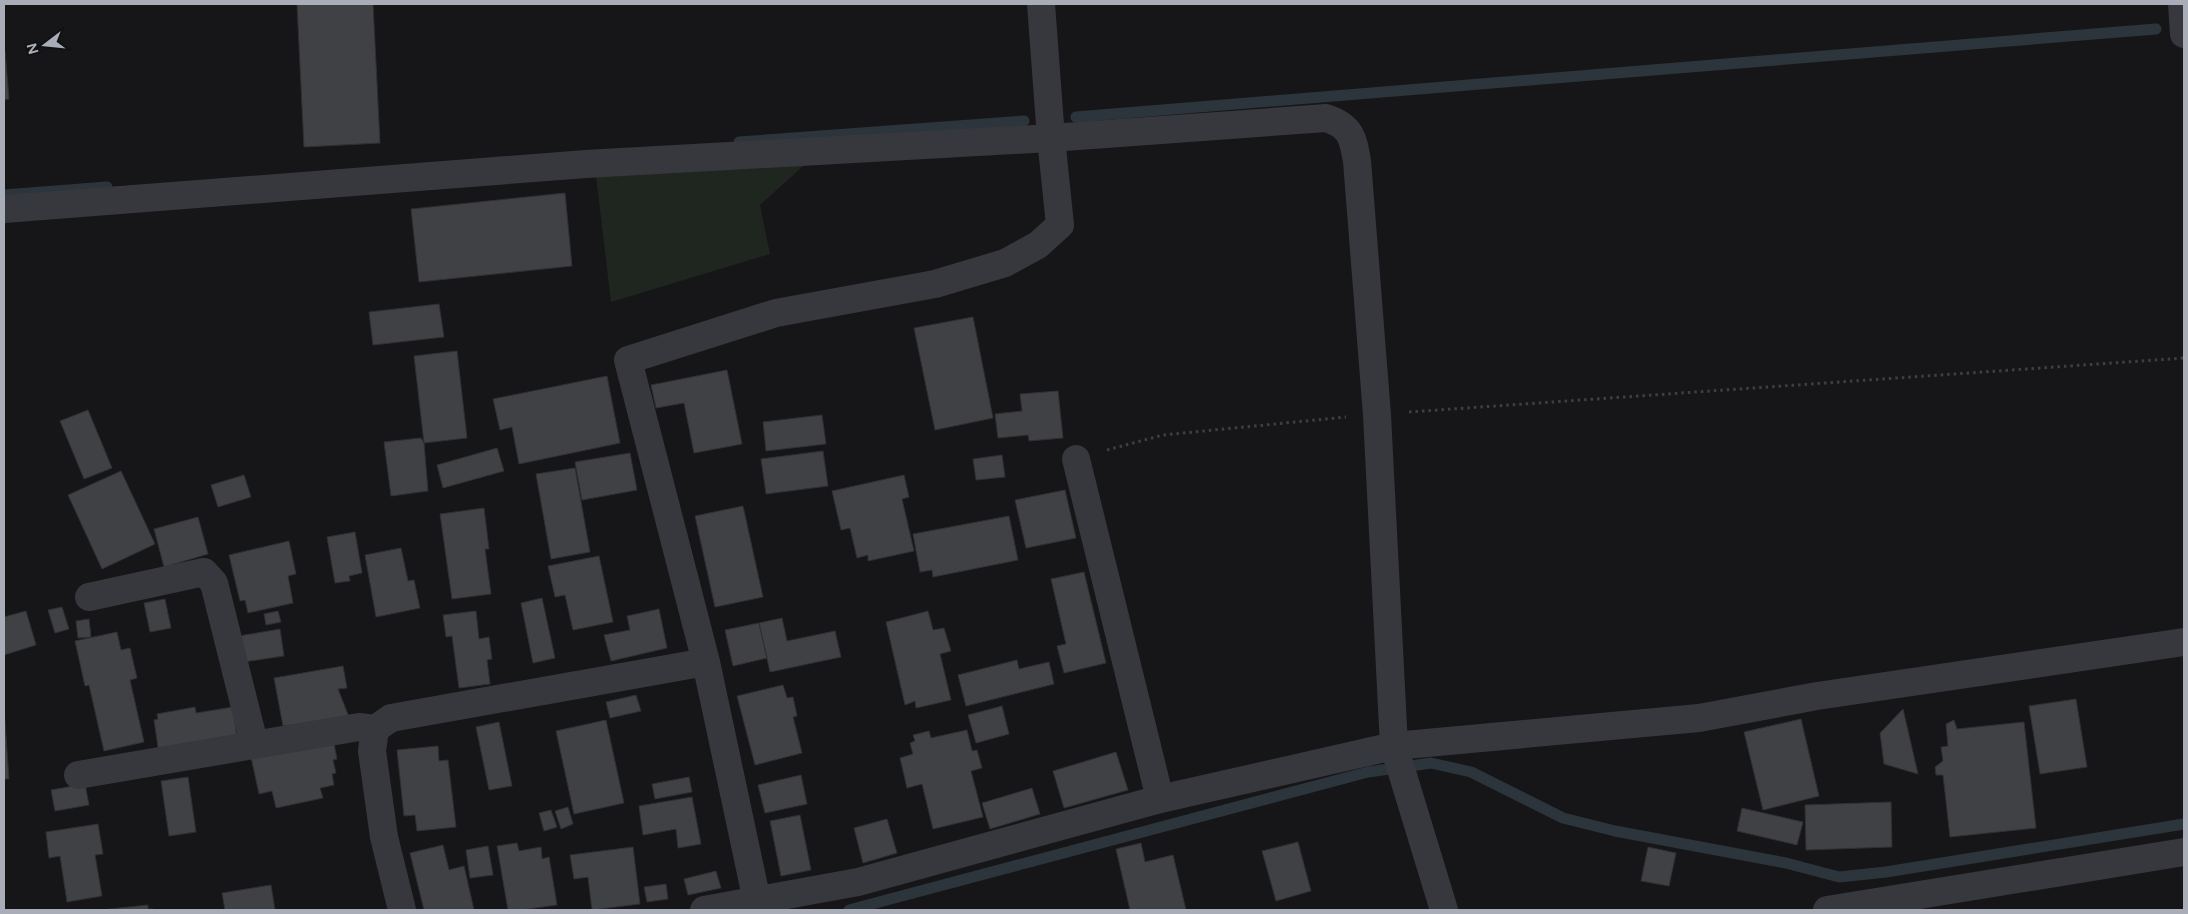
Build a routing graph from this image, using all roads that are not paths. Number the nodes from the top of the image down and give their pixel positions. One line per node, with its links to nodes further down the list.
1 (1041, 4): 4 (street)
2 (2182, 4): 3 (street)
3 (2184, 34)
4 (1051, 138): 5 (street); 9 (street); 12 (street)
5 (4, 209)
6 (1076, 459): 14 (street)
7 (90, 597): 11 (street)
8 (2184, 642): 12 (street)
9 (706, 662): 10 (street); 16 (street)
10 (375, 729): 11 (street); 17 (street)
11 (254, 743): 13 (street)
12 (1394, 746): 14 (street); 19 (street)
13 (78, 775)
14 (1160, 799): 16 (street)
15 (2184, 852): 20 (street)
16 (757, 901): 18 (street)
17 (402, 910)
18 (704, 910)
19 (1444, 910)
20 (1827, 910)

